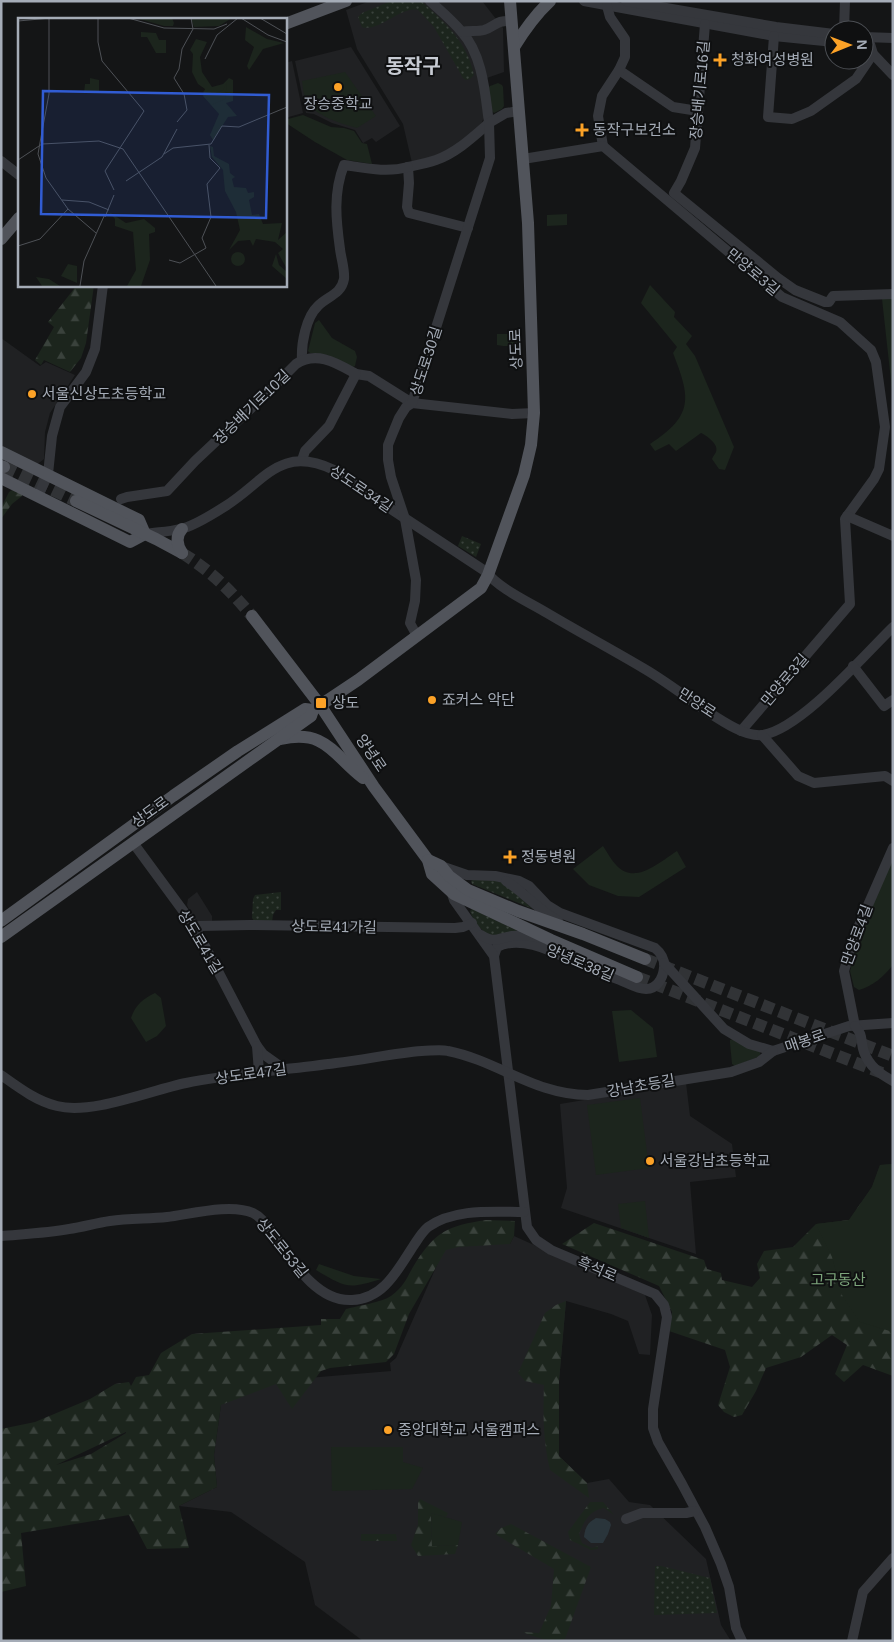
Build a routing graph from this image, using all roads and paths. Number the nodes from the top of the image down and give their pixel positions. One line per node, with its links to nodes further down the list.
1 (346, 1): 11 (main road)
2 (430, 1): 13 (street)
3 (550, 1): 21 (main road)
4 (584, 1): 8 (street)
5 (626, 1): 14 (street)
6 (845, 1): 9 (street)
7 (509, 2): 10 (main road, 상도로)
8 (607, 6): 12 (street); 23 (street)
9 (844, 20)
10 (511, 21): 13 (street); 21 (main road, 상도로)
11 (286, 24)
12 (705, 24): 15 (street); 27 (street, 장승배기로16길)
13 (462, 32): 28 (street)
14 (824, 33)
15 (774, 36): 17 (street); 24 (street)
16 (893, 38): 18 (street)
17 (824, 41)
18 (874, 43)
19 (874, 44): 20 (street)
20 (893, 45)
21 (514, 47): 26 (main road, 상도로)
22 (874, 51): 25 (street)
23 (619, 70): 27 (street); 29 (street)
24 (859, 70)
25 (893, 75)
26 (519, 111): 28 (street); 30 (main road, 상도로)
27 (698, 111): 38 (street, 장승배기로16길)
28 (488, 123): 32 (street); 35 (street, 상도로30길)
29 (604, 146): 30 (street); 43 (street, 만양로3길)
30 (523, 159): 42 (main road, 상도로)
31 (1, 160): 33 (street)
32 (408, 167): 35 (street); 39 (street, 장승배기로10길)
33 (18, 174)
34 (18, 219): 36 (main road)
35 (468, 228): 41 (street, 상도로30길)
36 (1, 239)
37 (103, 286): 48 (street)
38 (893, 294)
39 (302, 360): 40 (street); 51 (street, 장승배기로10길)
40 (356, 374): 41 (street); 46 (street)
41 (412, 403): 42 (street); 54 (street, 상도로30길)
42 (534, 413): 58 (main road, 상도로)
43 (888, 435): 53 (street, 만양로3길)
44 (1, 452): 45 (main road)
45 (17, 460): 47 (main road); 48 (main road)
46 (302, 460): 54 (street, 상도로34길); 55 (street, 상도로34길)
47 (3, 473): 50 (main road)
48 (48, 474): 49 (main road); 50 (street)
49 (76, 488): 52 (main road); 56 (main road)
50 (38, 496): 52 (main road)
51 (121, 499)
52 (73, 506): 56 (main road)
53 (847, 516): 57 (street); 65 (street, 만양로3길)
54 (405, 518): 58 (street, 상도로34길); 61 (street)
55 (182, 529): 56 (street, 상도로34길); 56 (main road)
56 (145, 534)
57 (893, 536)
58 (488, 575): 61 (main road, 상도로); 65 (street, 만양로)
59 (252, 616): 64 (main road, 양녕로)
60 (893, 627): 62 (street)
61 (417, 636): 64 (main road, 상도로)
62 (853, 666): 63 (street); 66 (street)
63 (893, 700)
64 (316, 707): 67 (main road, 상도로); 69 (main road, 양녕로); 71 (main road, 상도로)
65 (741, 731): 66 (street, 만양로)
66 (762, 736): 68 (street)
67 (276, 740): 69 (main road); 70 (main road, 상도로)
68 (893, 781)
69 (374, 787): 74 (main road, 양녕로)
70 (134, 844): 73 (main road, 상도로); 80 (street, 상도로41길)
71 (101, 848): 73 (main road); 78 (main road, 상도로)
72 (893, 848): 91 (street, 만양로4길)
73 (109, 860): 83 (main road, 상도로)
74 (428, 860): 75 (main road, 양녕로); 77 (main road, 양녕로)
75 (441, 866): 76 (street); 82 (main road, 양녕로)
76 (497, 876): 82 (street); 87 (street)
77 (451, 891): 79 (street, 흑석로); 84 (main road, 양녕로)
78 (1, 921)
79 (472, 923): 80 (street, 상도로41가길); 81 (street, 흑석로)
80 (195, 927): 92 (street, 상도로41길)
81 (480, 934): 85 (street, 흑석로); 85 (street)
82 (583, 934): 86 (main road, 양녕로)
83 (1, 937)
84 (551, 940): 85 (street); 88 (main road, 양녕로)
85 (497, 945): 87 (street, 양녕로38길); 96 (street, 흑석로)
86 (645, 959)
87 (662, 973): 89 (street, 매봉로); 89 (street, 양녕로38길)
88 (637, 977)
89 (682, 982): 93 (street, 매봉로)
90 (893, 1023): 91 (street, 매봉로)
91 (855, 1026): 93 (street, 매봉로); 98 (street, 만양로4길)
92 (257, 1046): 94 (street, 상도로41길); 95 (street, 상도로41길)
93 (773, 1052): 96 (street, 강남초등길)
94 (284, 1069): 95 (street, 상도로47길); 96 (street, 상도로47길)
95 (259, 1072): 97 (street, 상도로47길)
96 (508, 1072): 99 (street, 흑석로)
97 (1, 1074)
98 (893, 1081)
99 (524, 1212): 100 (street, 상도로53길); 101 (street, 흑석로)
100 (1, 1236)
101 (695, 1511): 102 (street); 104 (street, 흑석로)
102 (626, 1519)
103 (893, 1558): 105 (street)
104 (742, 1641)
105 (852, 1641)

